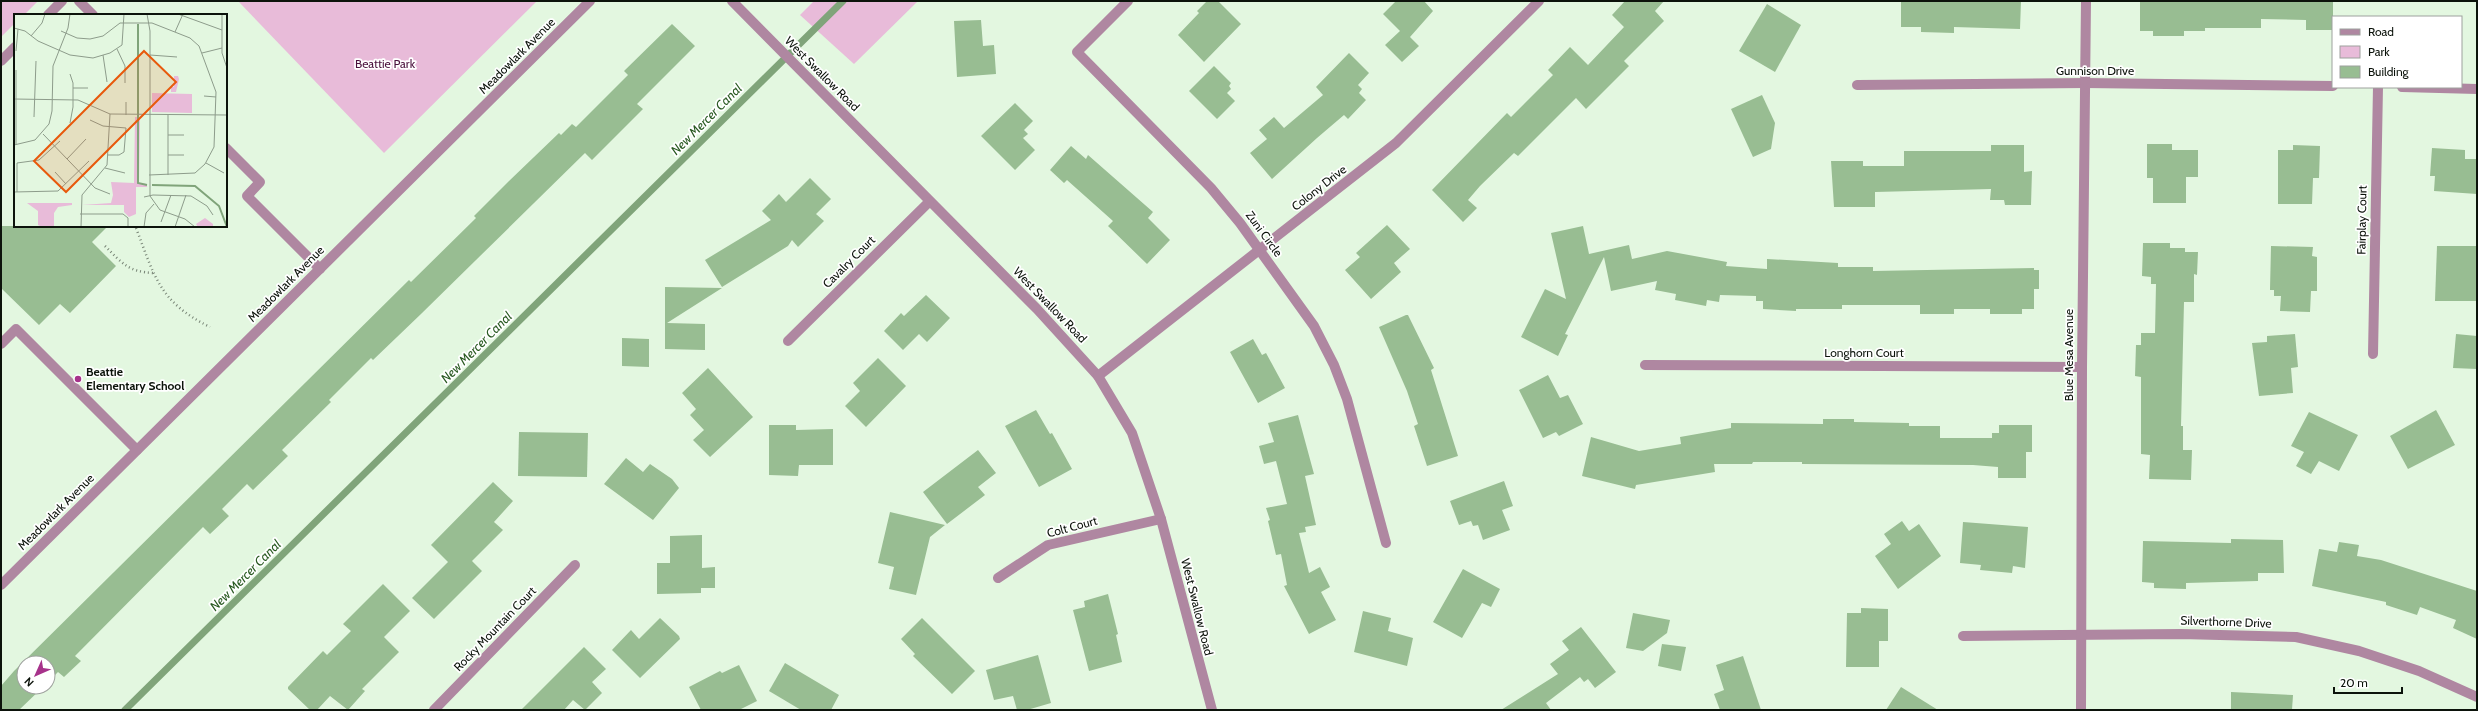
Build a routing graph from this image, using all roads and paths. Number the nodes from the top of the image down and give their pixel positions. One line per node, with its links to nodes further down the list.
1 (62, 1): 8 (street)
2 (80, 1): 9 (street)
3 (590, 1): 23 (street, Meadowlark Avenue)
4 (732, 1): 19 (street, West Swallow Road)
5 (1128, 1): 22 (street, Zuni Circle)
6 (1539, 1): 22 (street, Colony Drive)
7 (2086, 1): 12 (street, Blue Mesa Avenue)
8 (49, 14)
9 (92, 14)
10 (14, 48): 11 (street)
11 (1, 61)
12 (2085, 83): 13 (street, Gunnison Drive); 14 (street, Gunnison Drive); 30 (street, Blue Mesa Avenue)
13 (1857, 85)
14 (2332, 86)
15 (2378, 88): 28 (street, Fairplay Court)
16 (2440, 88): 17 (street)
17 (2477, 89)
18 (227, 149): 23 (street)
19 (929, 202): 26 (street, Cavalry Court); 31 (street, West Swallow Road)
20 (136, 228): 24 (path)
21 (105, 246): 24 (path)
22 (1260, 250): 31 (street, Colony Drive); 34 (street, Zuni Circle)
23 (320, 269): 32 (street, Meadowlark Avenue)
24 (154, 273): 25 (path)
25 (210, 328)
26 (788, 341)
27 (1, 344): 32 (street)
28 (2374, 354)
29 (1645, 364): 30 (street, Longhorn Court)
30 (2082, 367): 38 (street, Blue Mesa Avenue)
31 (1098, 376): 33 (street, West Swallow Road)
32 (137, 450): 37 (street, Meadowlark Avenue)
33 (1161, 519): 36 (street, Colt Court); 42 (street, West Swallow Road)
34 (1386, 543)
35 (575, 565): 41 (street, Rocky Mountain Court)
36 (998, 578)
37 (1, 585)
38 (2082, 634): 39 (street, Silverthorne Drive); 40 (street, Silverthorne Drive); 43 (street, Blue Mesa Avenue)
39 (1963, 636)
40 (2477, 697)
41 (434, 710)
42 (1212, 710)
43 (2081, 710)

